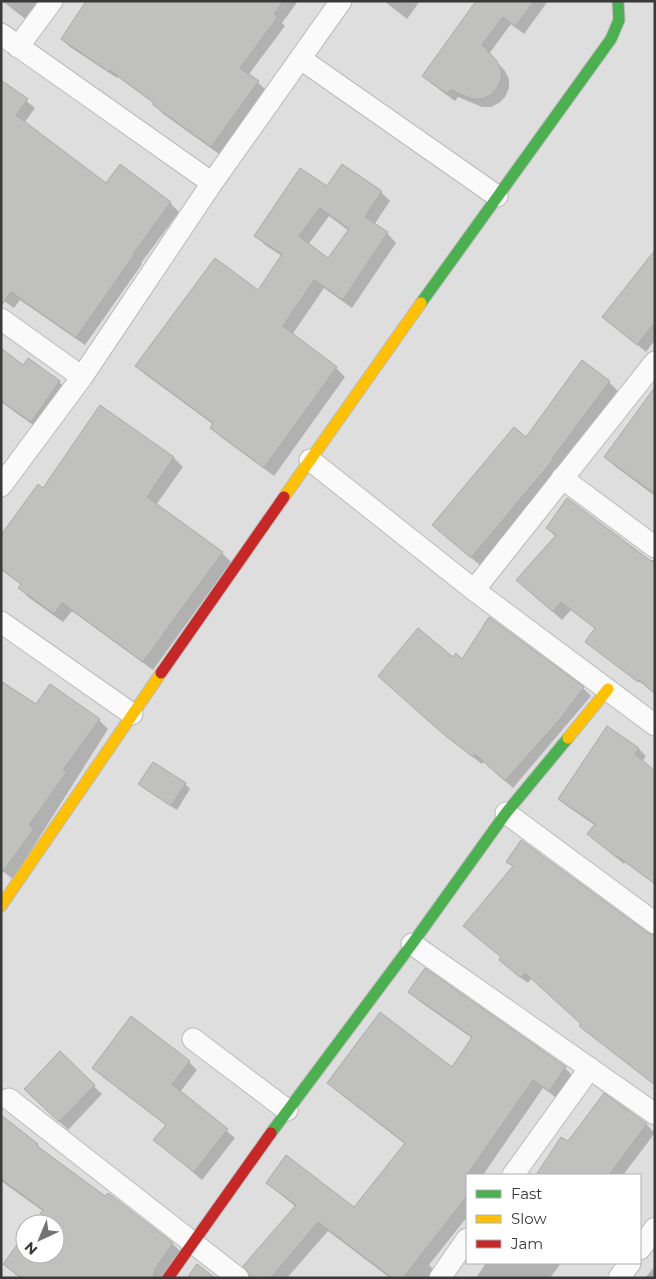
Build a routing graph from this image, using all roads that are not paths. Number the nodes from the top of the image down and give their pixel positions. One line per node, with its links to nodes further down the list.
1 (52, 1): 5 (street)
2 (341, 1): 6 (street)
3 (618, 1): 8 (street)
4 (1, 34): 5 (street)
5 (18, 47): 7 (street)
6 (301, 59): 7 (street); 8 (street)
7 (212, 183): 11 (street)
8 (496, 196): 12 (street)
9 (1, 319): 11 (street)
10 (655, 362): 13 (street)
11 (82, 376): 14 (street)
12 (310, 460): 16 (street); 19 (street)
13 (562, 478): 15 (street); 16 (street)
14 (1, 486)
15 (655, 547)
16 (474, 590): 18 (street)
17 (1, 622): 19 (street)
18 (608, 689): 20 (street); 21 (street)
19 (132, 714): 22 (street)
20 (655, 724)
21 (506, 812): 23 (street); 24 (street)
22 (1, 906)
23 (655, 923)
24 (412, 944): 26 (street); 28 (street)
25 (193, 1040): 28 (street)
26 (590, 1068): 29 (street); 30 (street)
27 (9, 1099): 33 (street)
28 (288, 1110): 33 (street)
29 (655, 1114)
30 (514, 1174)
31 (655, 1228): 34 (street)
32 (466, 1240): 38 (street)
33 (192, 1243): 36 (street); 37 (street)
34 (641, 1248)
35 (629, 1264): 39 (street)
36 (168, 1278)
37 (238, 1278)
38 (440, 1278)
39 (620, 1278)

